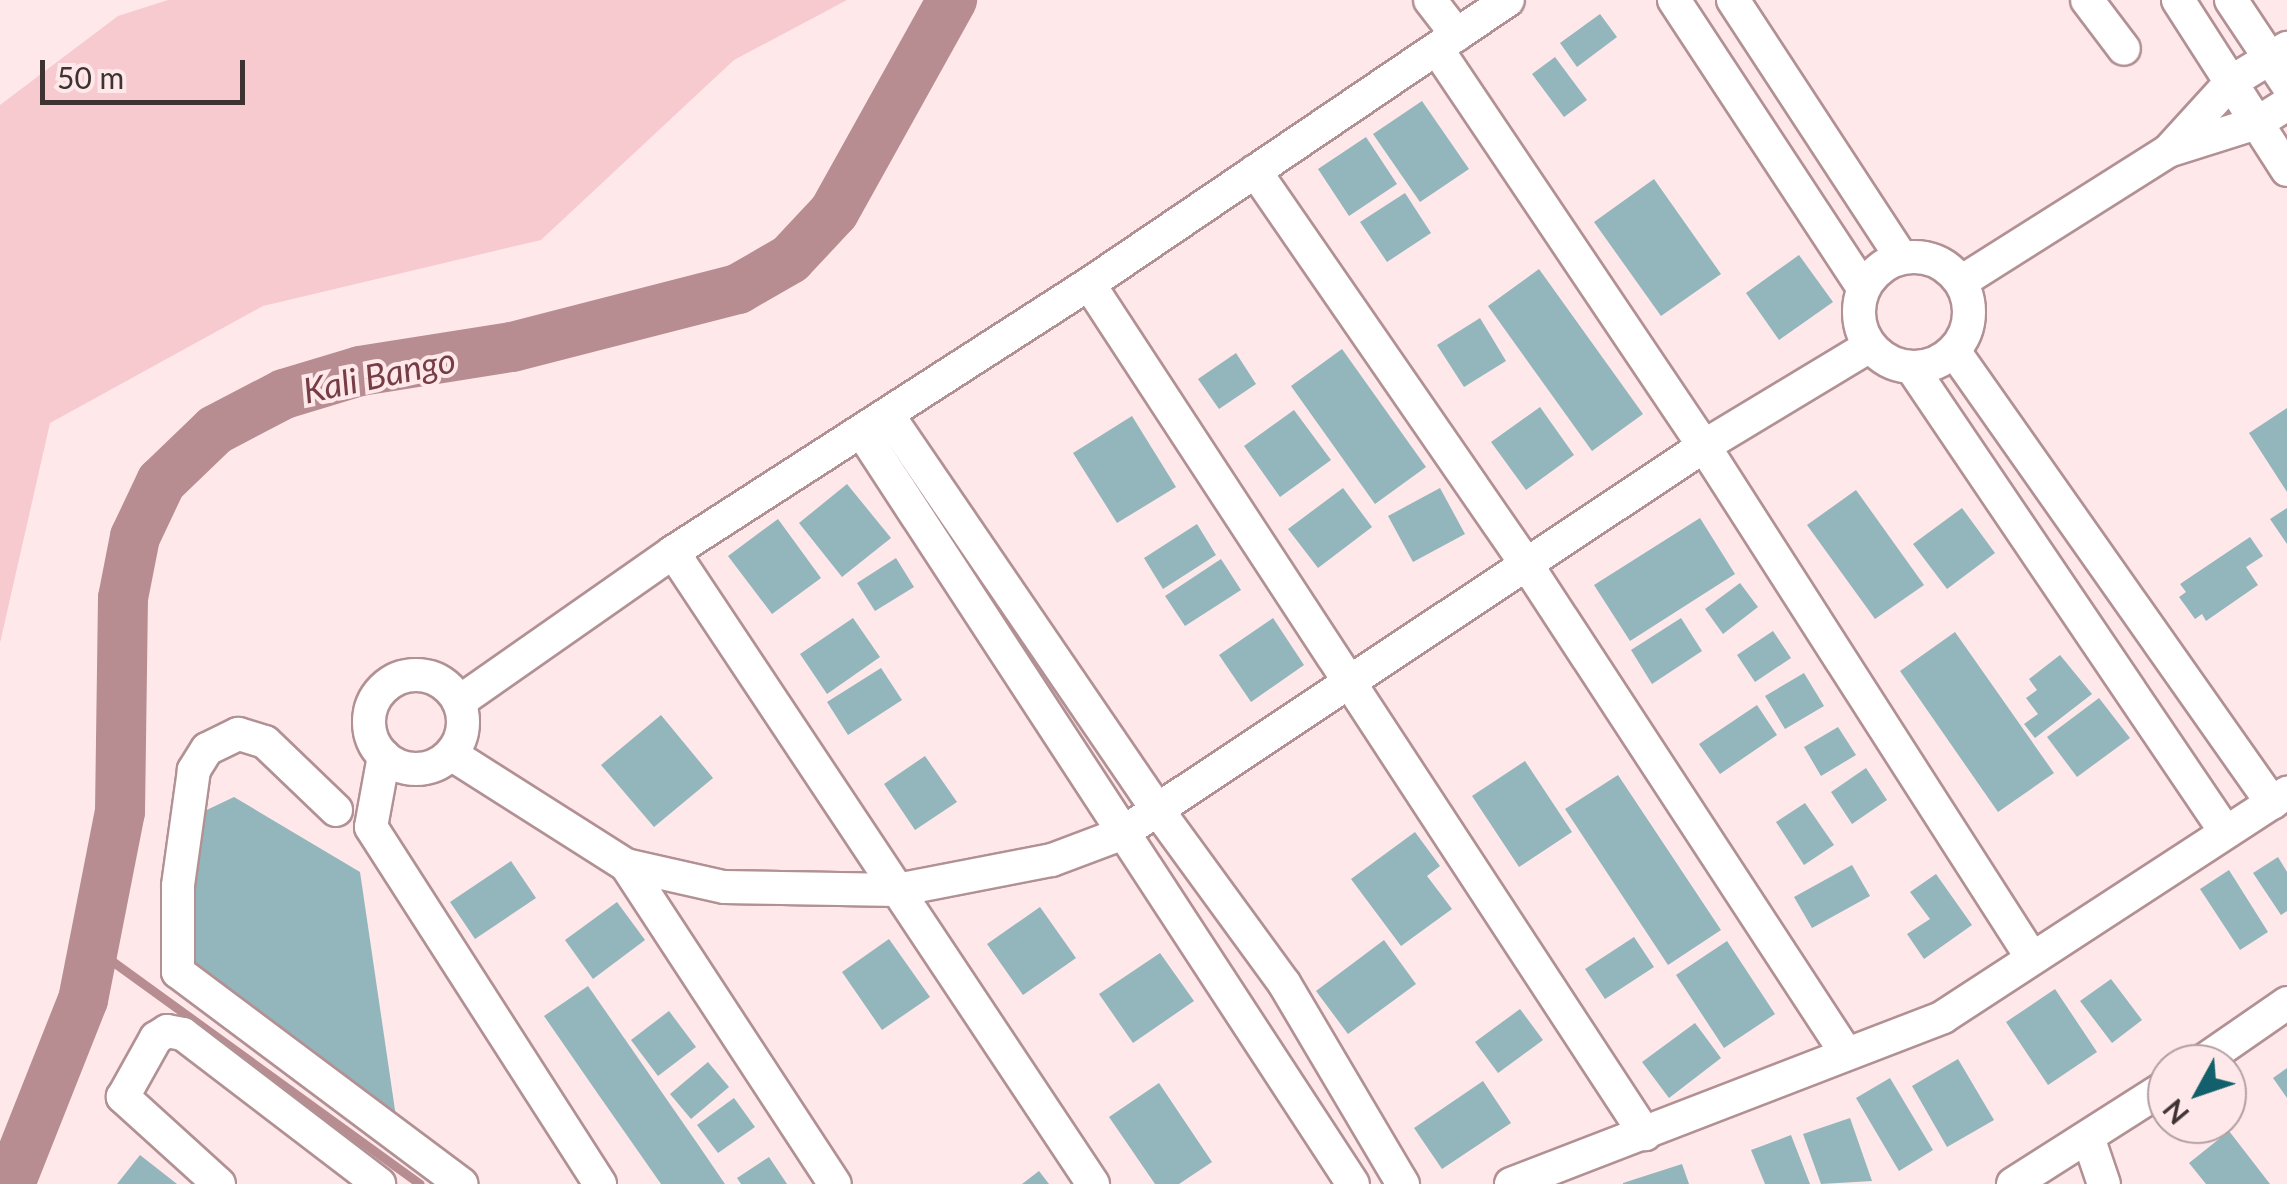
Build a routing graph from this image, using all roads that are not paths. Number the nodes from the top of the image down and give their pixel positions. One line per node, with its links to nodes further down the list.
1 (1430, 0): 8 (street)
2 (1508, 0): 8 (street)
3 (1674, 0): 20 (street)
4 (1733, 0): 17 (street)
5 (2088, 0): 9 (street)
6 (2178, 0): 11 (street)
7 (2231, 0): 10 (street)
8 (1447, 42): 16 (street); 25 (street)
9 (2124, 49)
10 (2282, 63): 11 (street)
11 (2230, 82): 13 (street); 14 (street)
12 (2287, 104): 13 (street)
13 (2257, 123): 14 (street); 15 (street)
14 (2168, 151): 18 (street)
15 (2287, 170)
16 (1255, 171): 19 (street); 27 (street)
17 (1901, 257): 18 (street); 20 (street)
18 (1962, 282): 22 (street)
19 (1088, 284): 24 (street); 28 (street)
20 (1862, 288): 21 (street)
21 (1870, 346): 23 (street); 25 (street)
22 (1954, 351): 23 (street); 32 (street)
23 (1912, 368): 35 (street)
24 (875, 424): 26 (street); 34 (street); 36 (street)
25 (1704, 446): 27 (street); 39 (street)
26 (673, 552): 29 (street); 38 (street)
27 (1529, 568): 28 (street); 42 (street)
28 (1348, 686): 34 (street); 44 (street)
29 (459, 702): 30 (street); 31 (street)
30 (451, 754): 31 (street); 37 (street)
31 (384, 756): 49 (street)
32 (2279, 798): 35 (street)
33 (336, 810): 48 (street)
34 (1156, 810): 36 (street); 53 (street)
35 (2225, 831): 39 (street)
36 (1121, 834): 38 (street); 52 (street)
37 (626, 865): 38 (street); 50 (street)
38 (897, 890): 51 (street)
39 (2032, 958): 42 (street)
40 (2287, 1003): 41 (street)
41 (2228, 1044)
42 (1846, 1054): 44 (street)
43 (2147, 1100): 45 (street)
44 (1645, 1134): 54 (street)
45 (2090, 1140): 55 (street); 56 (street)
46 (219, 1184): 47 (street)
47 (379, 1184)
48 (461, 1184)
49 (600, 1184)
50 (834, 1184)
51 (1092, 1184)
52 (1353, 1184)
53 (1404, 1184)
54 (1511, 1184)
55 (2013, 1184)
56 (2104, 1184)

